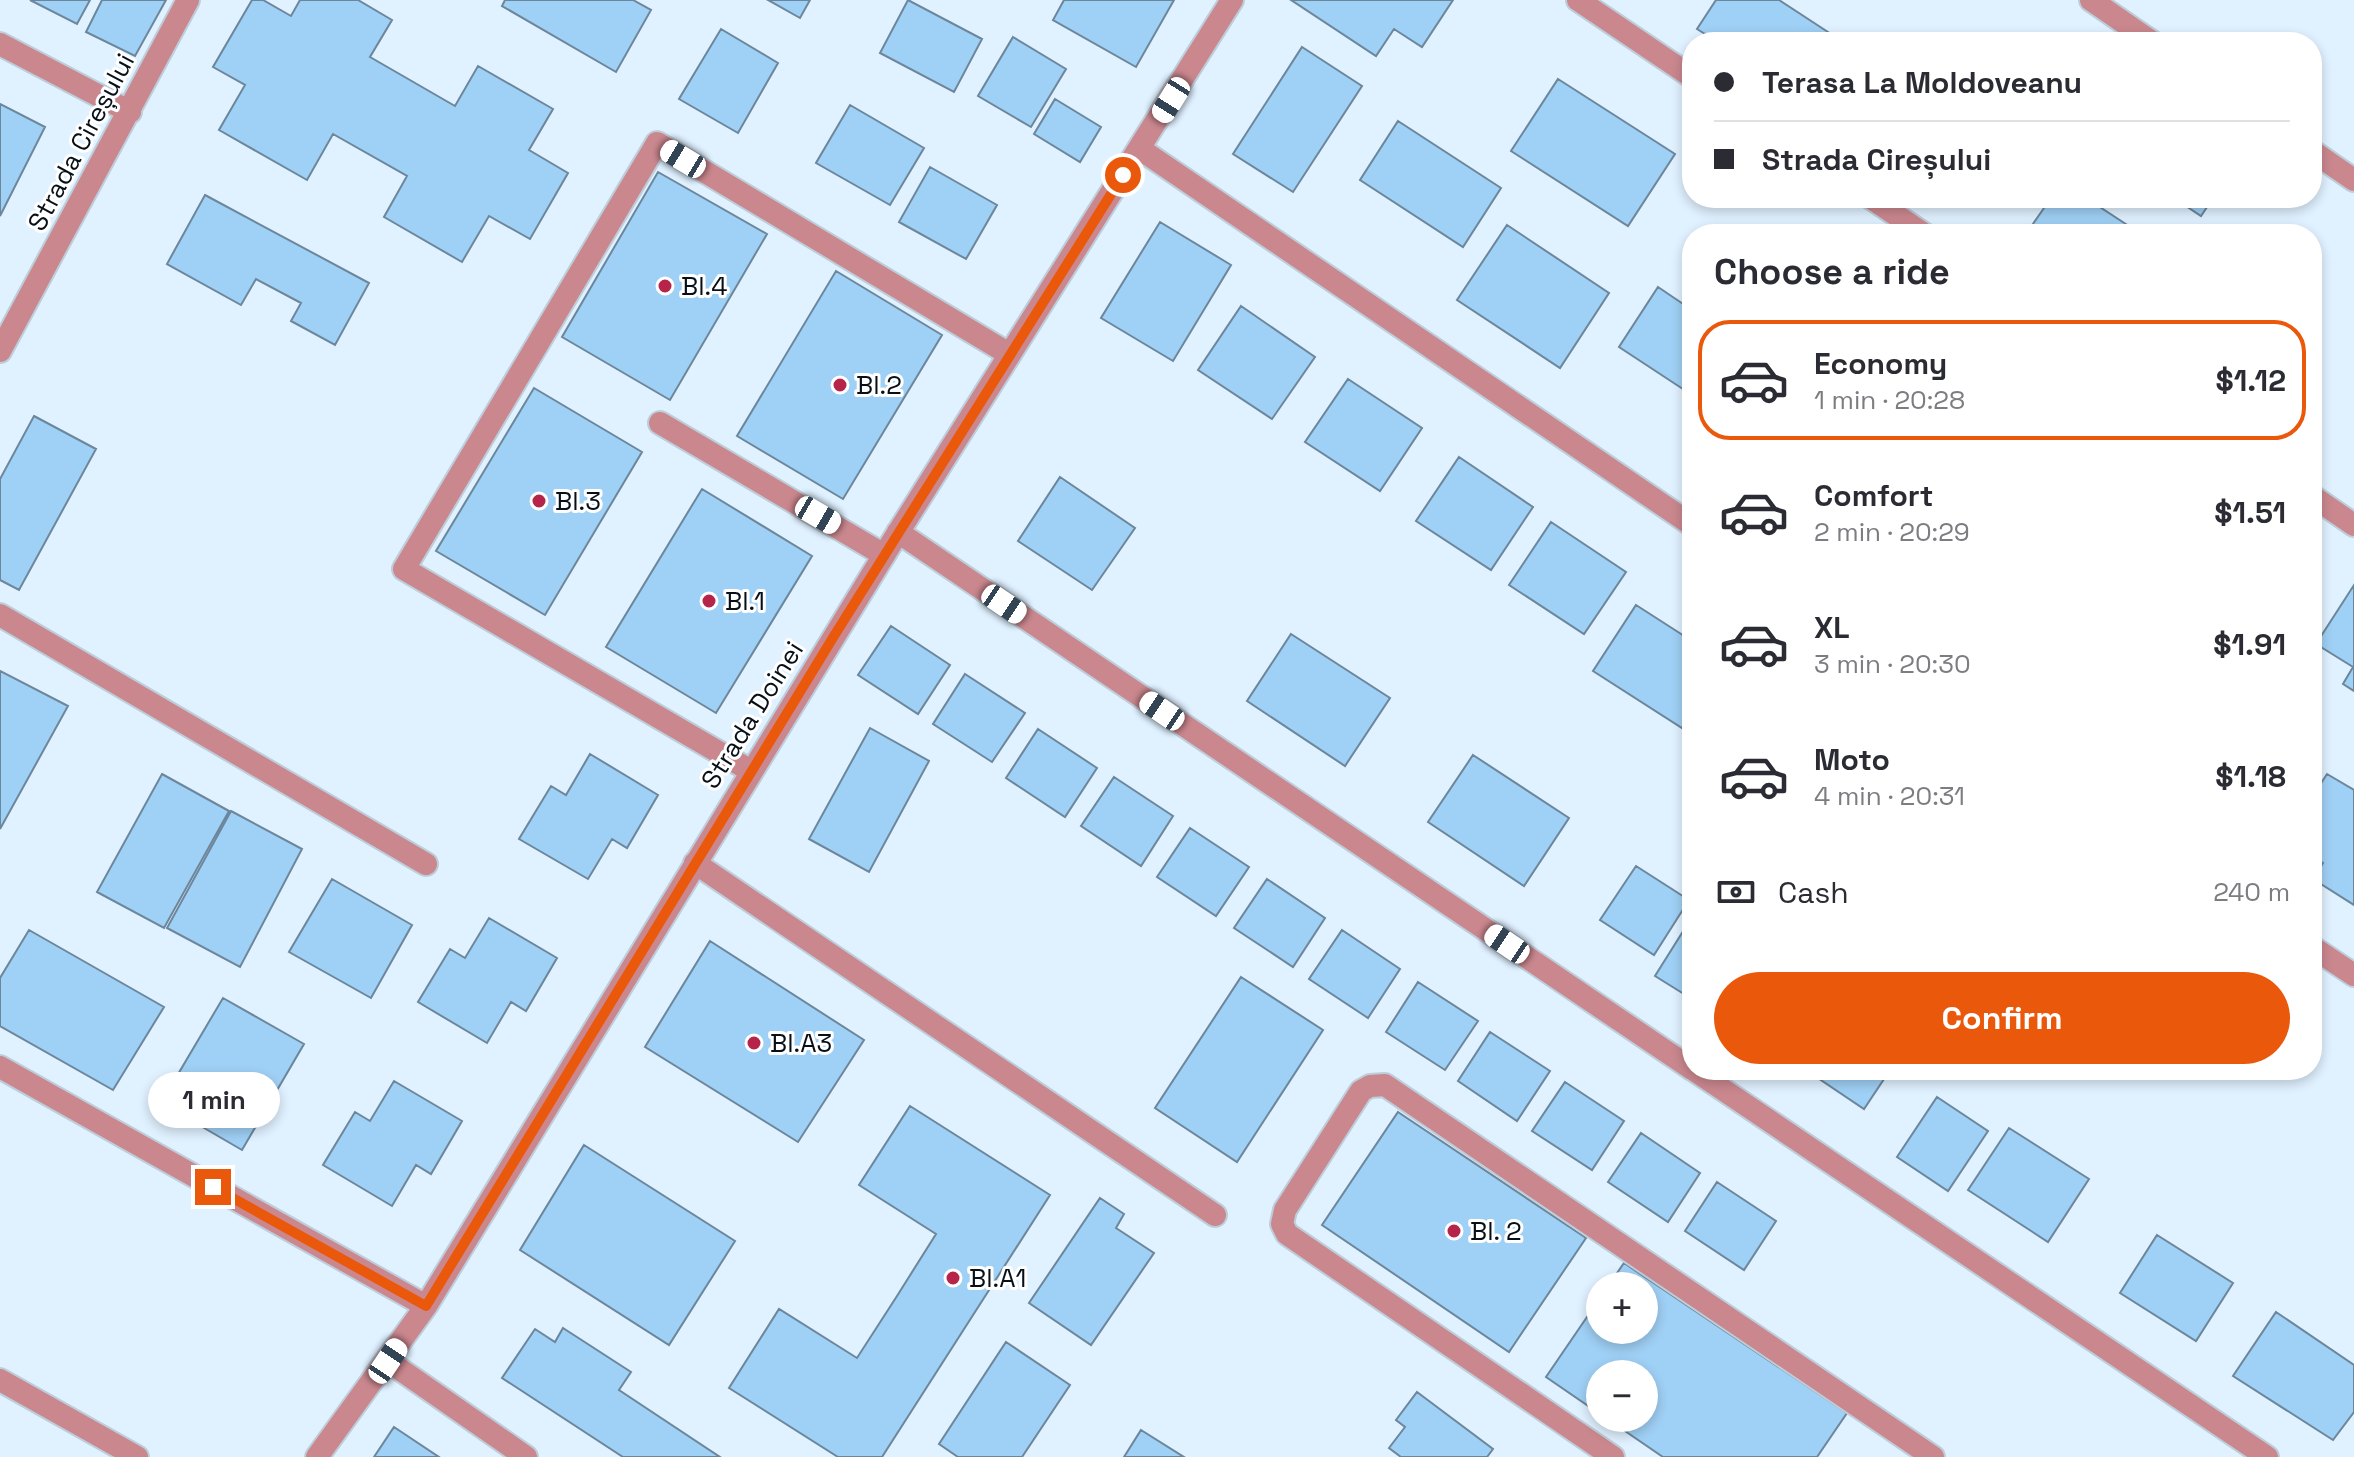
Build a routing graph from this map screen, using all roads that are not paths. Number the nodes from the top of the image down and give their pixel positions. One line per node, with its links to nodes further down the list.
1 (188, 0): 8 (street, Strada Cireșului)
2 (1232, 0): 9 (street, Strada Doinei)
3 (1578, 0): 7 (street)
4 (2091, 0): 5 (street)
5 (2137, 32)
6 (0, 44): 8 (street)
7 (1682, 70)
8 (130, 112): 14 (street, Strada Cireșului)
9 (1140, 149): 15 (street, Strada Doinei); 18 (street)
10 (2322, 158): 11 (street)
11 (2354, 180)
12 (1886, 208): 13 (street)
13 (1909, 224)
14 (0, 351)
15 (1009, 354): 20 (street, Strada Doinei); 23 (street)
16 (660, 423): 21 (street)
17 (2322, 503): 19 (street)
18 (1682, 518)
19 (2354, 525)
20 (898, 532): 21 (street, Strada Doinei); 28 (street)
21 (884, 555): 23 (street, Strada Doinei)
22 (0, 615): 25 (street)
23 (751, 771): 24 (street, Strada Doinei)
24 (695, 863): 31 (street); 32 (street, Strada Doinei)
25 (426, 864)
26 (2322, 954): 27 (street)
27 (2354, 975)
28 (1682, 1063)
29 (0, 1067): 32 (street)
30 (1708, 1080): 40 (street)
31 (1215, 1215)
32 (426, 1306): 33 (street, Strada Doinei)
33 (388, 1361): 36 (street, Strada Doinei); 37 (street)
34 (0, 1380): 35 (street)
35 (137, 1457)
36 (317, 1457)
37 (526, 1457)
38 (1613, 1457): 39 (street)
39 (1933, 1457)
40 (2267, 1457)

